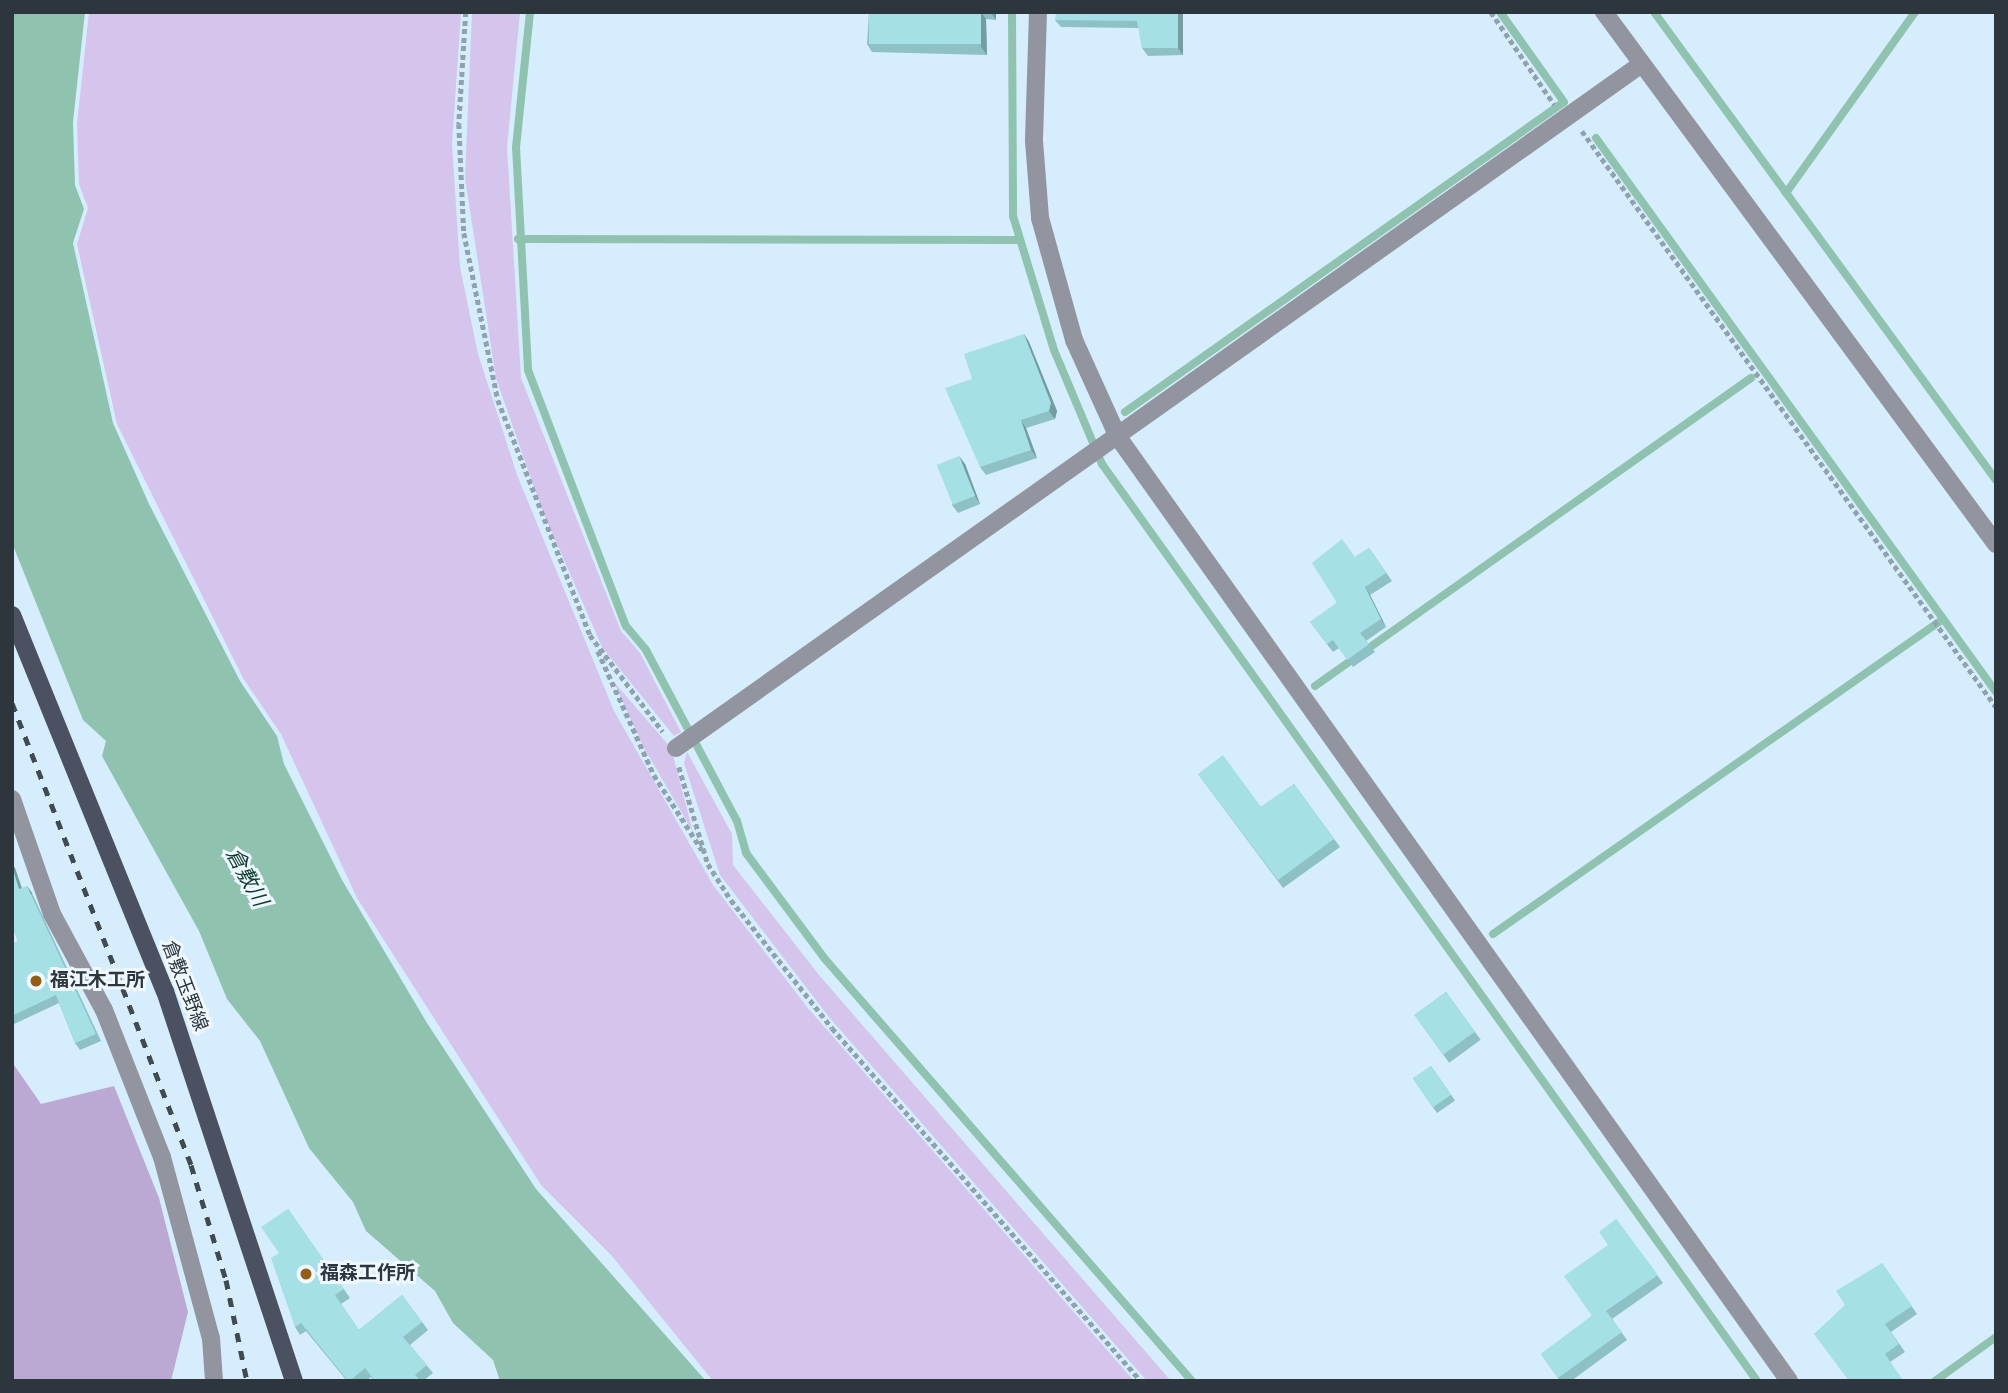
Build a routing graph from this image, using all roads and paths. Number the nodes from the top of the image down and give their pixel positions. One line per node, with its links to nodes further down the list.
1 (466, 12): 11 (path)
2 (1038, 12): 8 (street)
3 (1491, 12): 6 (path)
4 (1604, 12): 5 (street)
5 (1639, 66): 7 (street); 9 (street)
6 (1554, 104)
7 (1570, 115): 8 (street); 12 (path)
8 (1118, 438): 13 (street); 19 (street)
9 (1996, 544)
10 (12, 615): 17 (main road, 倉敷玉野線)
11 (597, 646): 13 (path); 15 (path)
12 (1996, 707)
13 (685, 742): 15 (path)
14 (12, 799): 16 (street)
15 (705, 853): 18 (path)
16 (215, 1381)
17 (294, 1381)
18 (1141, 1381)
19 (1789, 1381)

